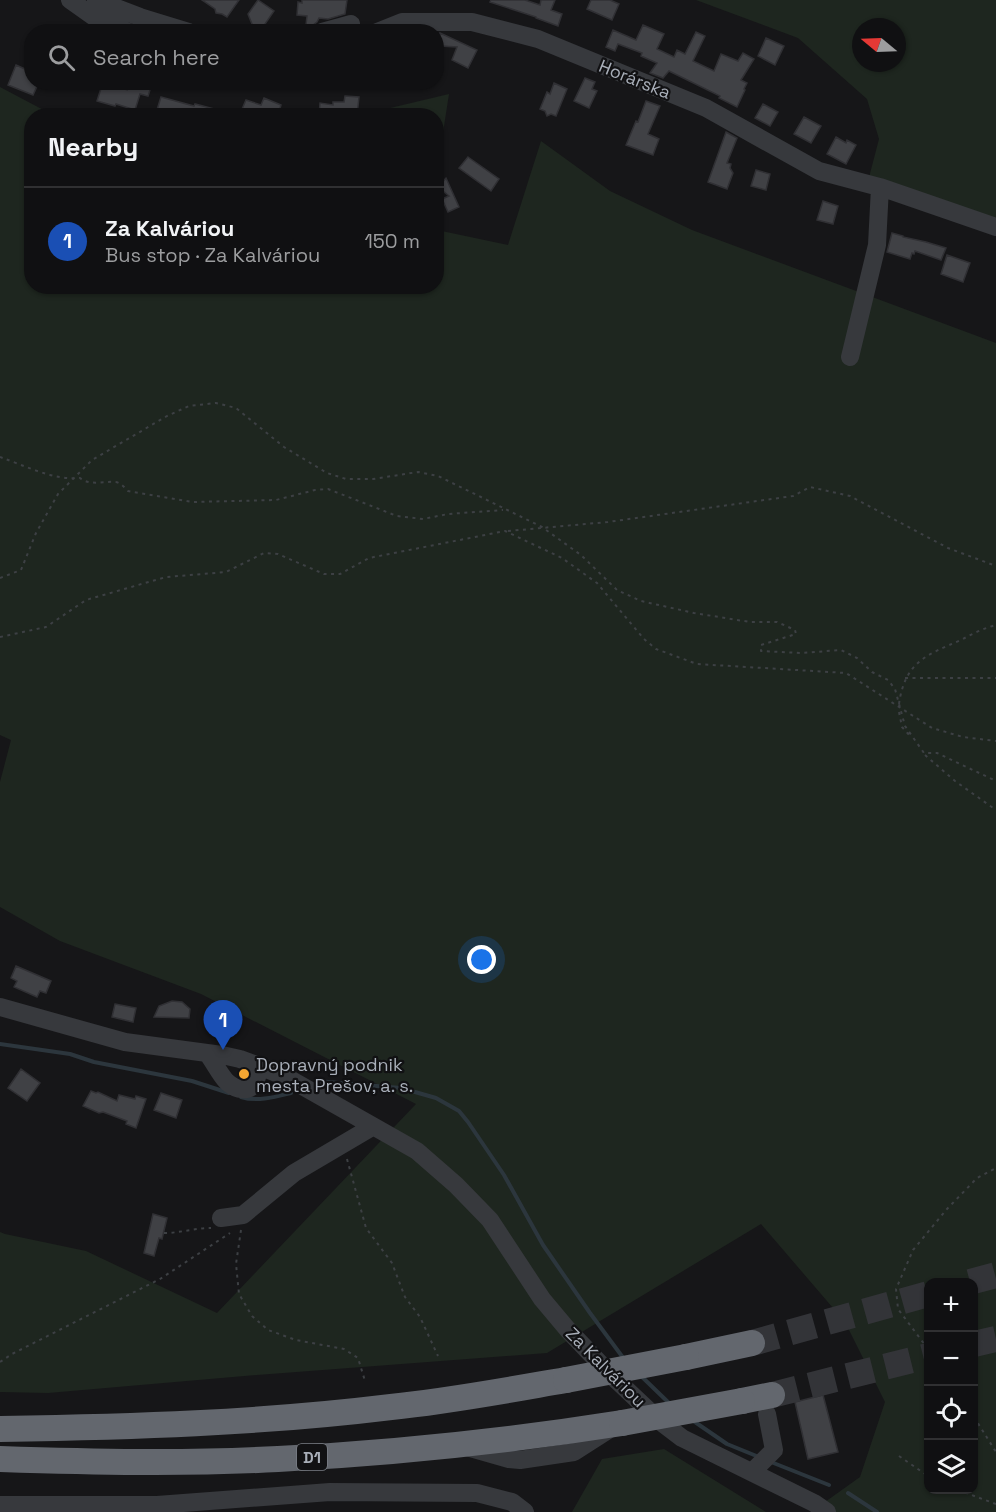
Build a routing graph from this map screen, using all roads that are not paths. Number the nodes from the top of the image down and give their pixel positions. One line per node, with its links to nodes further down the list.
1 (70, 0): 3 (street)
2 (96, 0): 4 (street)
3 (110, 24)
4 (163, 24)
5 (397, 24): 6 (street, Horárska)
6 (880, 187): 7 (street, Horárska); 8 (street)
7 (996, 227)
8 (850, 357)
9 (0, 1008): 10 (street, Za Kalváriou)
10 (207, 1053): 11 (street, Za Kalváriou); 11 (street)
11 (259, 1066): 12 (street, Za Kalváriou)
12 (372, 1127): 13 (street); 18 (street, Za Kalváriou)
13 (221, 1218)
14 (752, 1342): 16 (highway, bridge)
15 (770, 1405): 17 (highway, D1, bridge); 18 (street)
16 (0, 1429)
17 (0, 1459)
18 (761, 1464): 21 (street, Za Kalváriou)
19 (0, 1505): 20 (street)
20 (525, 1512)
21 (827, 1512)

